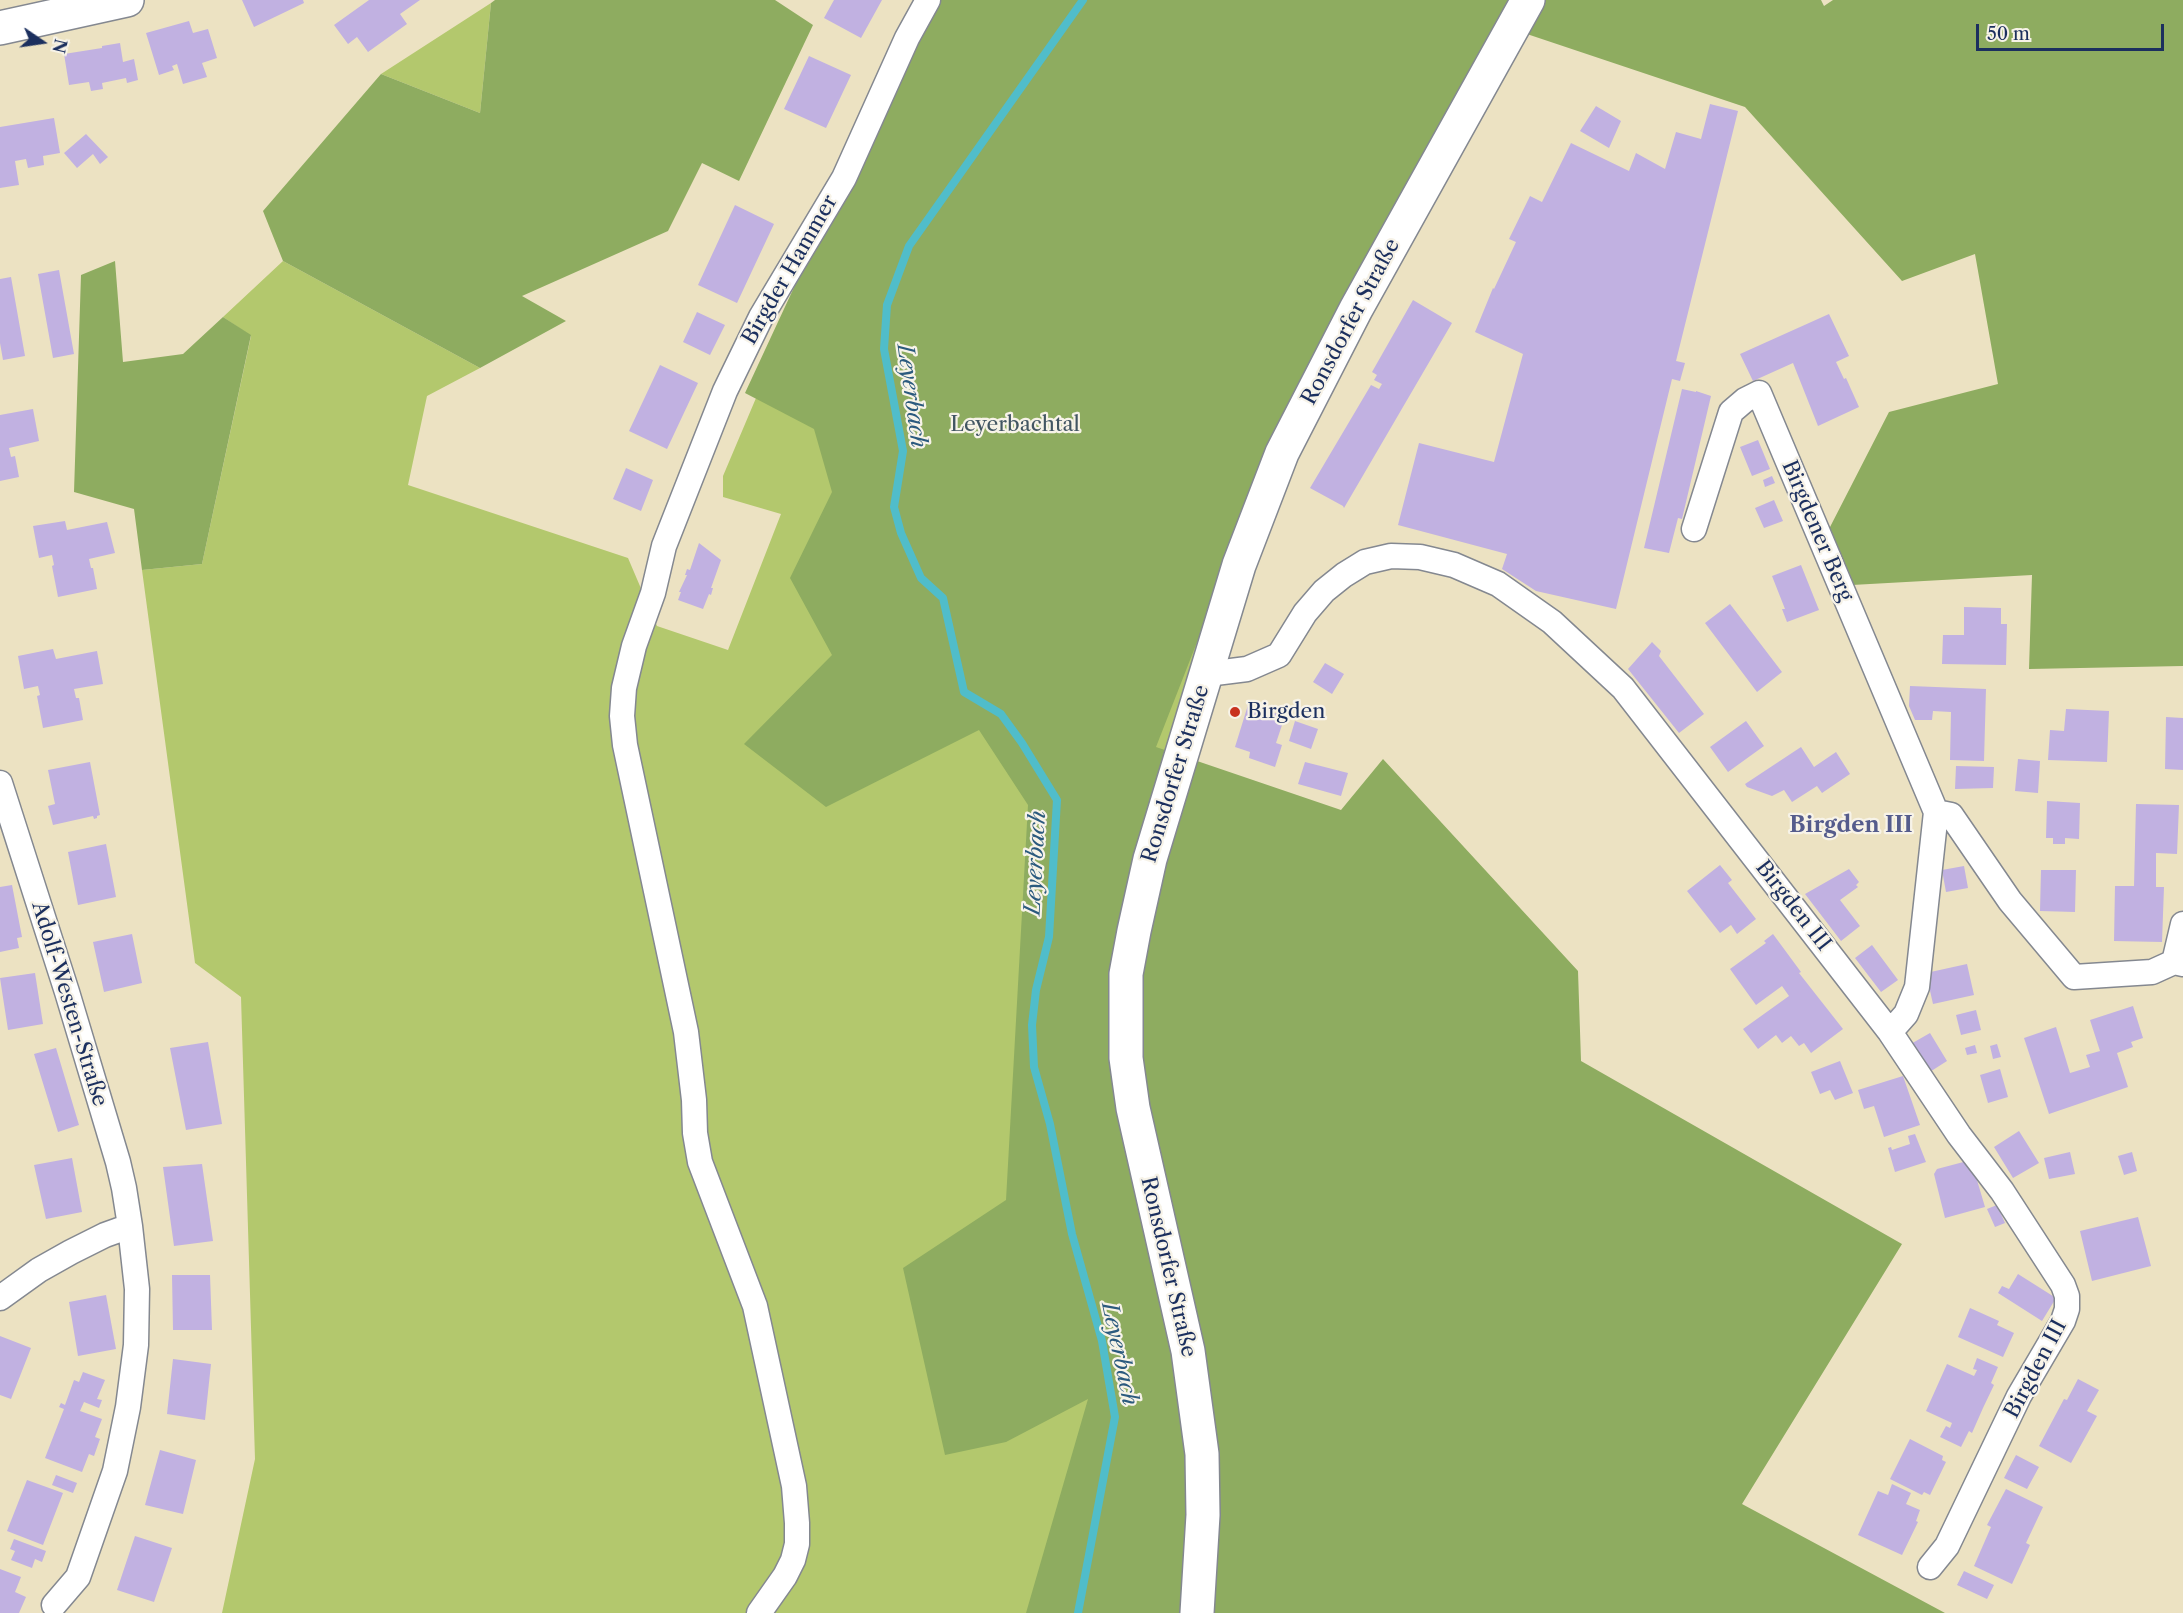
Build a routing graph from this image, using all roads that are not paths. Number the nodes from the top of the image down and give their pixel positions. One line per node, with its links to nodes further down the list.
1 (128, 0): 4 (main road)
2 (928, 0): 16 (street, Birgder Hammer)
3 (1528, 0): 6 (main road, Ronsdorfer Straße)
4 (0, 28)
5 (1694, 529): 8 (street, Birgdener Berg)
6 (1207, 675): 11 (street, Birgden III); 17 (main road, Ronsdorfer Straße)
7 (0, 783): 12 (street, Adolf-Westen-Straße)
8 (1936, 812): 10 (street); 11 (street, Birgdener Berg)
9 (2183, 924): 10 (street)
10 (2179, 963)
11 (1890, 1032): 14 (street, Birgden III)
12 (130, 1226): 13 (street); 15 (street, Adolf-Westen-Straße)
13 (0, 1298)
14 (1930, 1567)
15 (54, 1605)
16 (759, 1613)
17 (1197, 1613)

